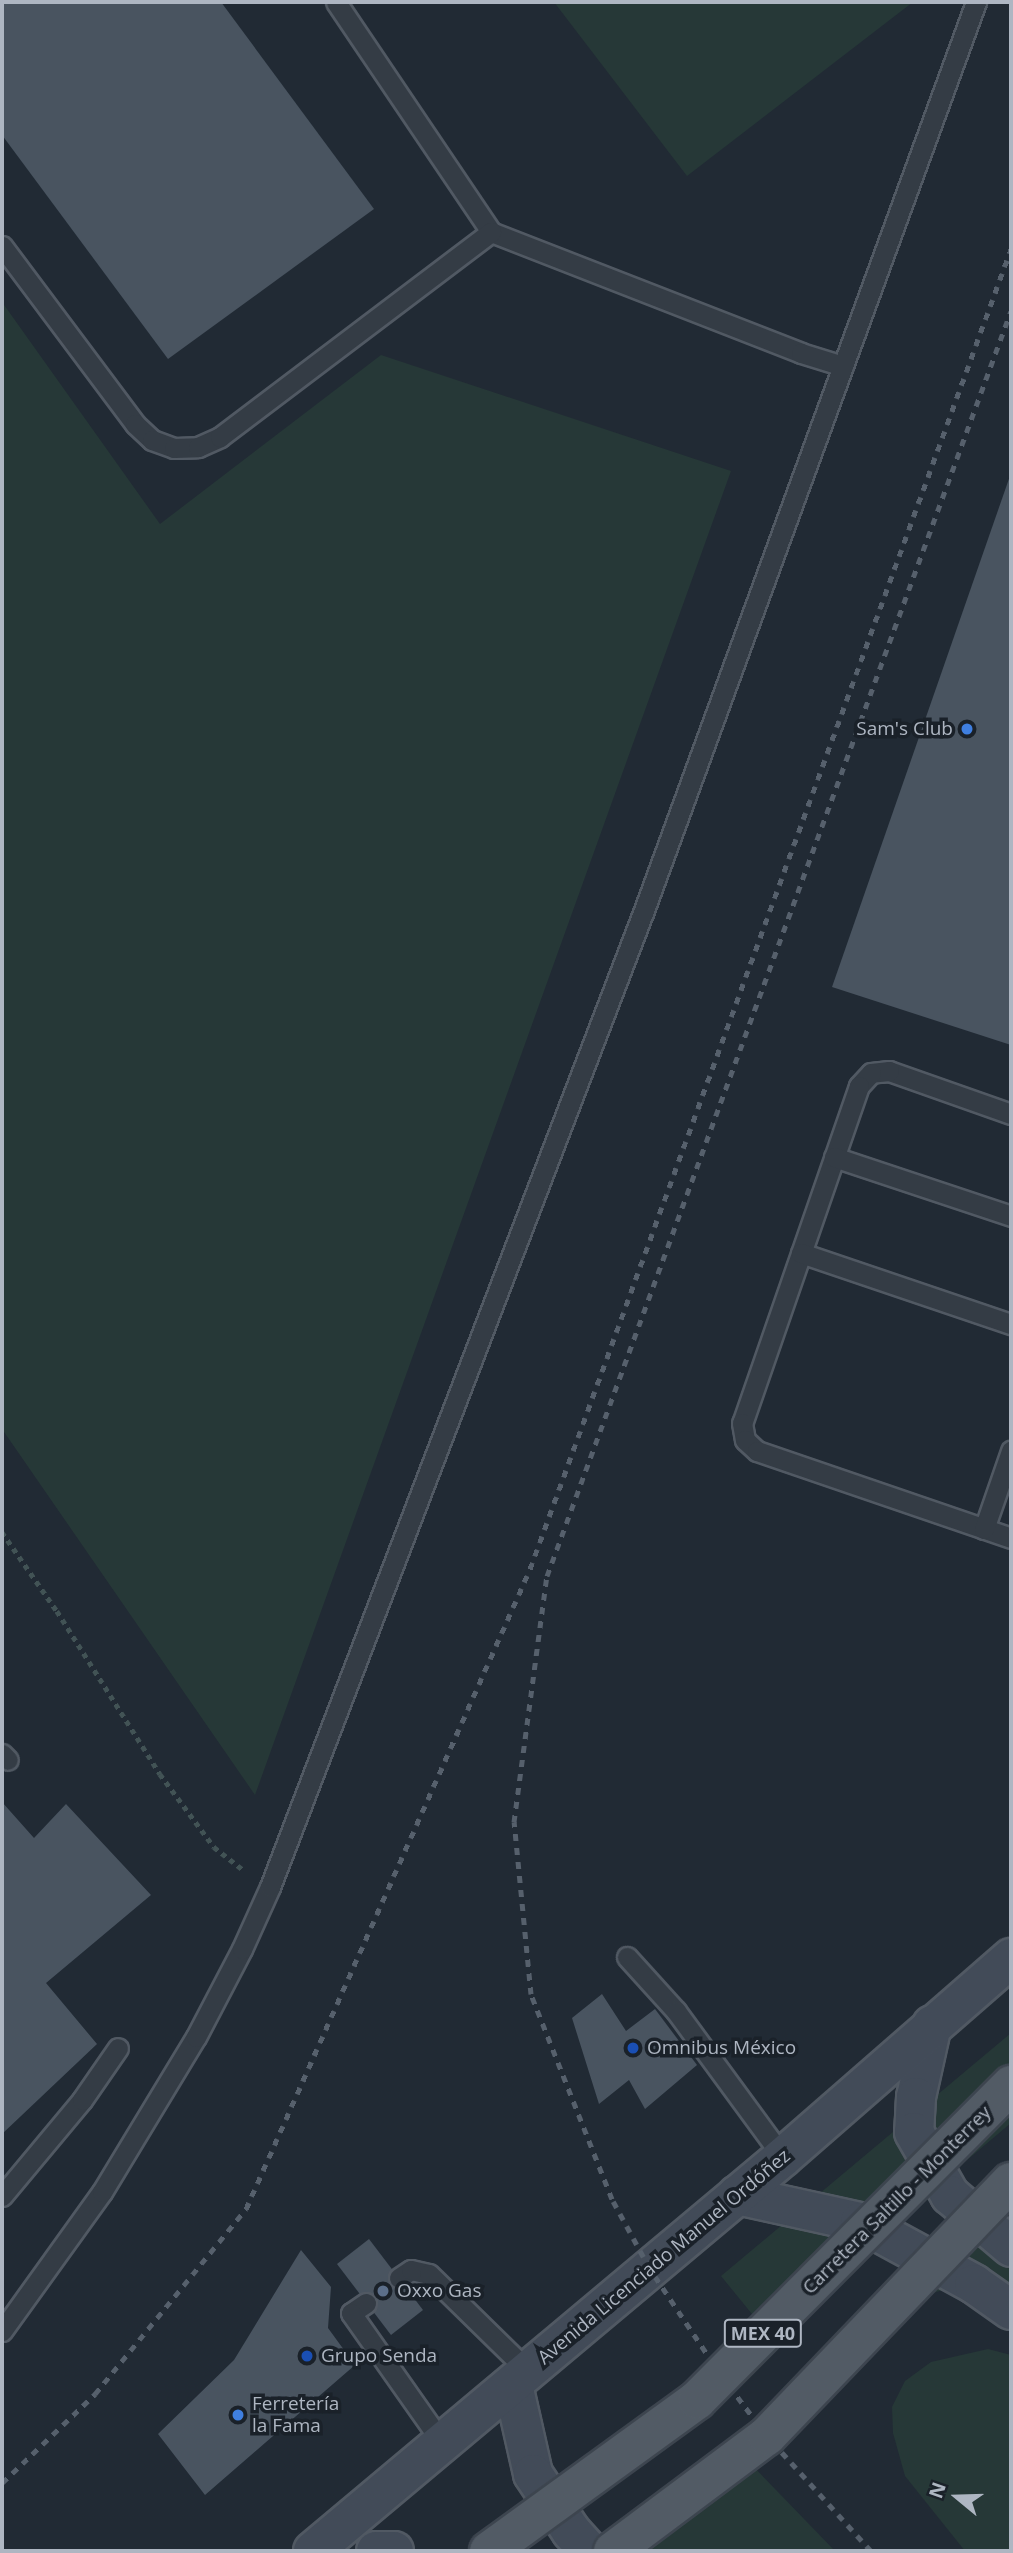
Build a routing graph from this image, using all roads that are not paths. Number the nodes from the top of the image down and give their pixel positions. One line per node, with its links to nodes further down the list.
1 (336, 2): 3 (lane)
2 (976, 2): 5 (lane)
3 (491, 232): 4 (lane); 5 (lane)
4 (2, 246)
5 (843, 366): 27 (lane)
6 (1011, 1114): 7 (lane)
7 (834, 1157): 8 (lane); 9 (lane)
8 (1011, 1216)
9 (801, 1253): 10 (lane); 12 (lane)
10 (1011, 1324)
11 (1011, 1451): 12 (lane)
12 (984, 1529): 13 (lane)
13 (1011, 1538)
14 (628, 1957): 19 (lane)
15 (1011, 1958): 16 (main road, Avenida Licenciado Manuel Ordóñez)
16 (932, 2025): 19 (main road, Avenida Licenciado Manuel Ordóñez); 23 (main road)
17 (118, 2048): 21 (lane)
18 (1011, 2085): 33 (main road, Carretera Saltillo - Monterrey / MEX 40, bridge)
19 (783, 2157): 22 (main road, Avenida Licenciado Manuel Ordóñez)
20 (1011, 2182): 35 (main road, bridge)
21 (2, 2196)
22 (737, 2196): 26 (main road); 28 (main road, Avenida Licenciado Manuel Ordóñez)
23 (1011, 2247)
24 (399, 2278): 28 (lane)
25 (366, 2303): 29 (lane)
26 (1011, 2310)
27 (2, 2331)
28 (521, 2378): 29 (main road, Avenida Licenciado Manuel Ordóñez); 34 (main road)
29 (443, 2444): 30 (main road, Avenida Licenciado Manuel Ordóñez)
30 (313, 2551)
31 (376, 2551): 32 (main road)
32 (394, 2551)
33 (489, 2551)
34 (589, 2551)
35 (613, 2551)

